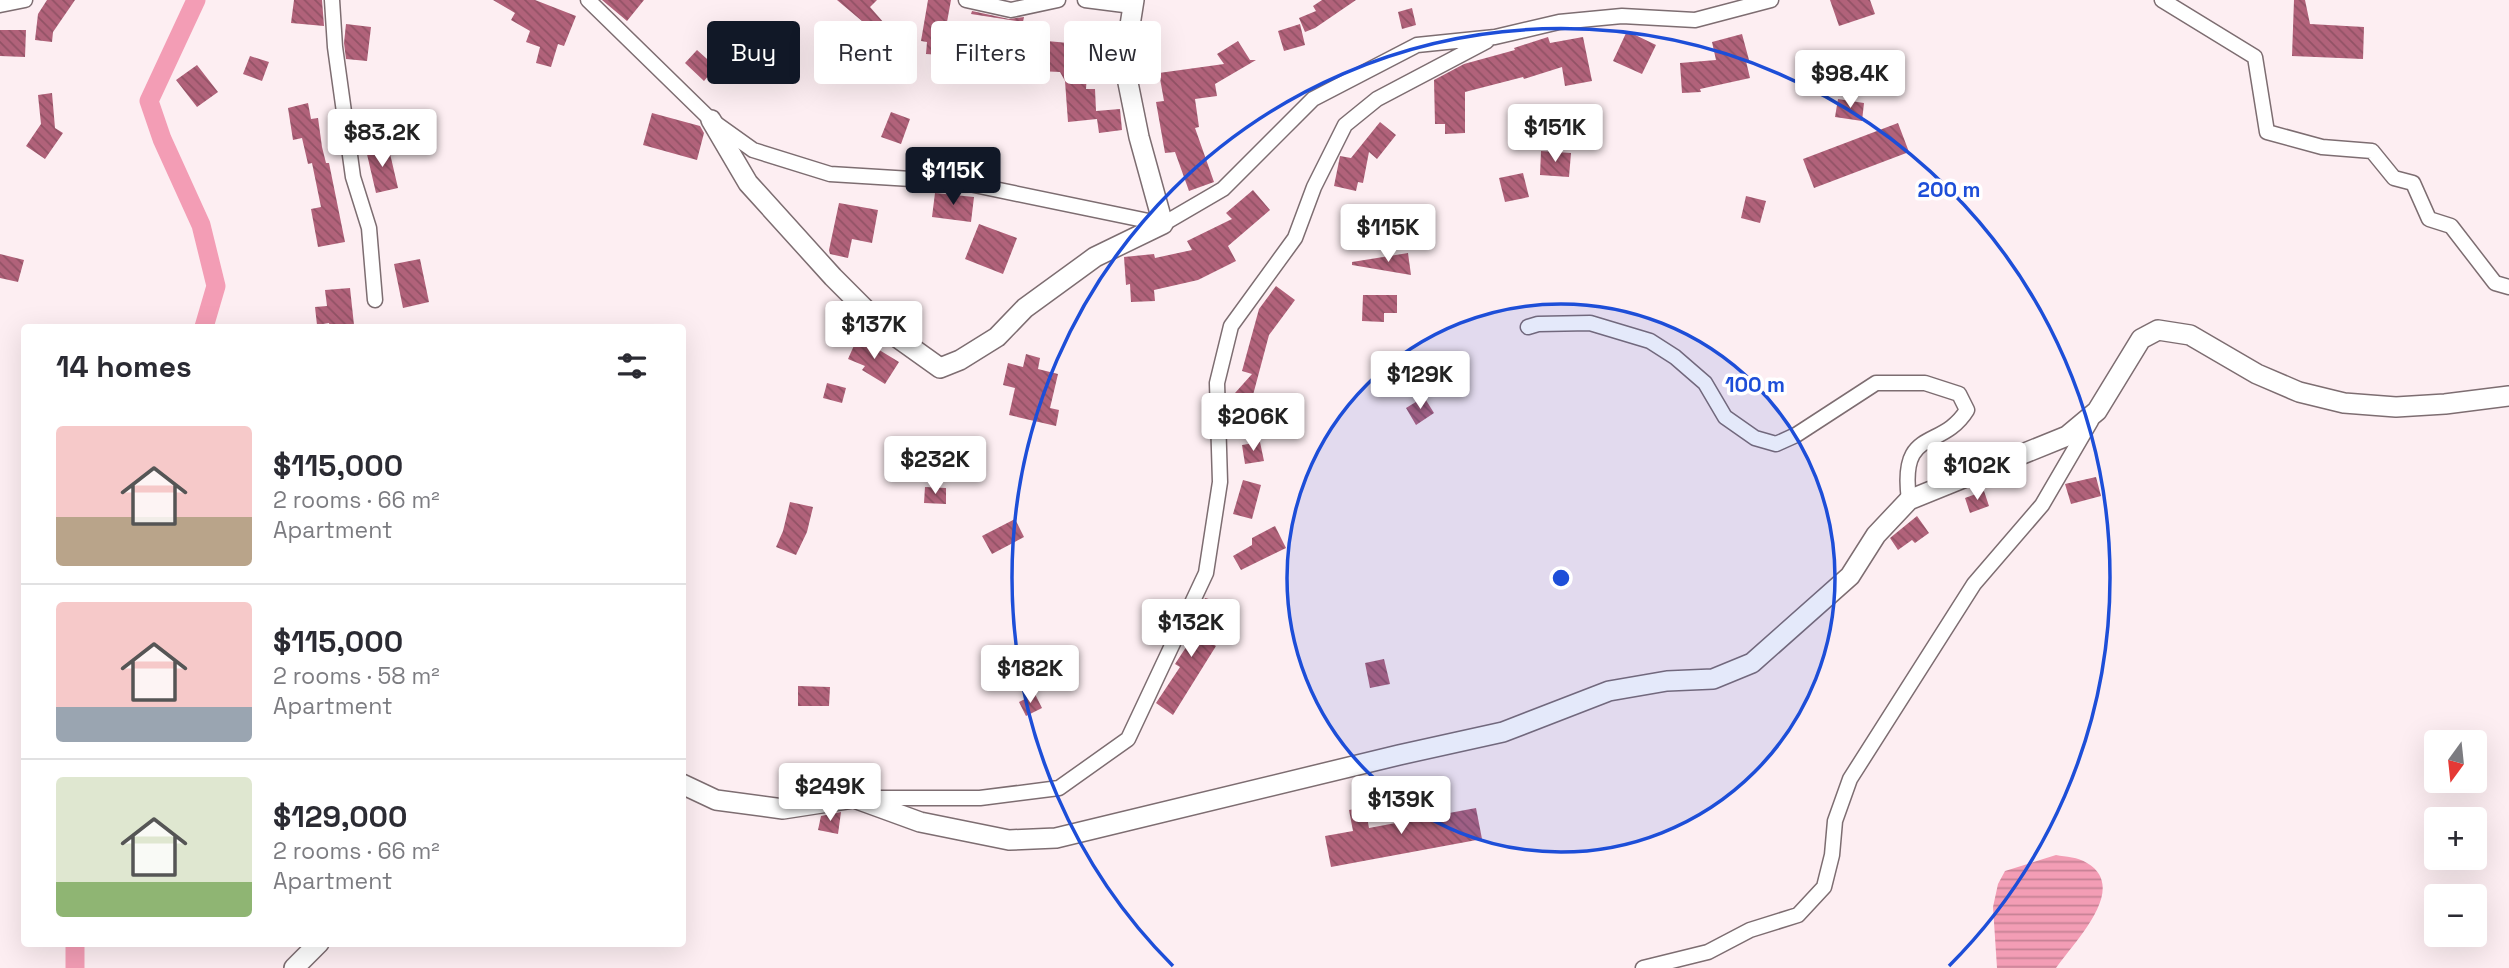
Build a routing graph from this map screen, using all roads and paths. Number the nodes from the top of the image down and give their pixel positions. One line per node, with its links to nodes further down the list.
1 (25, 0): 10 (street)
2 (332, 0): 15 (street)
3 (588, 0): 12 (street)
4 (966, 0): 5 (street)
5 (1058, 0)
6 (1086, 0): 9 (street)
7 (1771, 0): 11 (street)
8 (2162, 0): 14 (street)
9 (1133, 3): 13 (street)
10 (0, 5)
11 (1495, 37): 13 (street); 21 (street)
12 (711, 120): 13 (street); 13 (street)
13 (1163, 224)
14 (2509, 287)
15 (375, 300)
16 (1528, 327): 19 (street)
17 (2509, 396): 18 (street)
18 (2098, 411): 19 (street); 24 (street)
19 (1909, 500): 21 (street)
20 (686, 786): 21 (street)
21 (854, 797)
22 (315, 947): 23 (street)
23 (294, 968)
24 (1643, 968)

